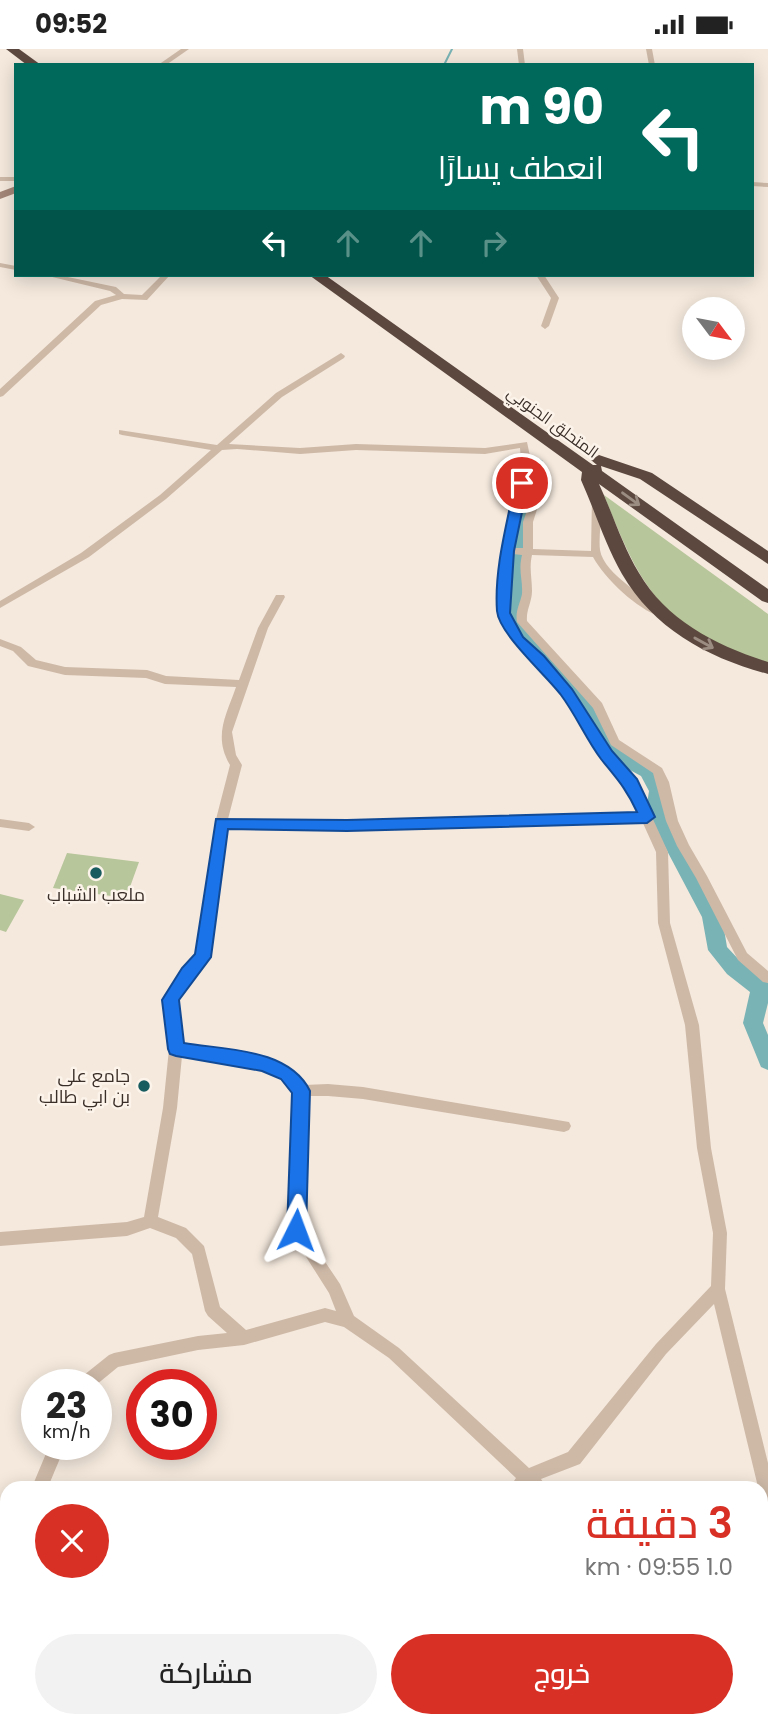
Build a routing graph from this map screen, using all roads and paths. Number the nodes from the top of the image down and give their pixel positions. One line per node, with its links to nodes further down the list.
1 (12, 49): 5 (highway)
2 (186, 49): 6 (street)
3 (0, 52): 4 (highway)
4 (17, 63)
5 (32, 63)
6 (164, 63)
7 (57, 277): 12 (street)
8 (164, 277): 12 (street)
9 (320, 277): 18 (highway, المتحلق الجنوبي)
10 (339, 277): 18 (highway, المتحلق الجنوبي)
11 (541, 277): 13 (street)
12 (122, 296): 15 (street)
13 (545, 326)
14 (341, 356): 17 (street)
15 (0, 394)
16 (122, 432): 17 (street)
17 (218, 448): 23 (street); 30 (street)
18 (599, 465): 20 (highway); 21 (highway); 27 (highway, المتحلق الجنوبي); 29 (highway, المتحلق الجنوبي, one-way to 29)
19 (543, 475): 24 (street)
20 (597, 498): 25 (street); 31 (highway)
21 (710, 519): 22 (highway); 26 (highway)
22 (768, 549)
23 (508, 551): 24 (street); 35 (street)
24 (528, 551): 25 (street); 39 (street)
25 (596, 554): 31 (street)
26 (768, 559)
27 (768, 580)
28 (279, 597): 34 (street)
29 (768, 597)
30 (0, 605)
31 (663, 615): 33 (highway, one-way to 33)
32 (0, 642): 34 (street)
33 (768, 668)
34 (243, 684): 37 (street)
35 (647, 817): 37 (street); 40 (street)
36 (0, 823): 38 (street)
37 (221, 823): 42 (street)
38 (29, 827)
39 (683, 846): 40 (street); 41 (street)
40 (662, 852): 47 (street)
41 (768, 978)
42 (176, 1049): 43 (street); 45 (street)
43 (301, 1091): 44 (street); 48 (street)
44 (564, 1126)
45 (150, 1221): 46 (street); 49 (street)
46 (0, 1238)
47 (718, 1289): 54 (street); 55 (street)
48 (348, 1321): 49 (street); 53 (street)
49 (244, 1338): 50 (street)
50 (103, 1369)
51 (51, 1460): 52 (street)
52 (43, 1481)
53 (526, 1481)
54 (534, 1481)
55 (764, 1481)

